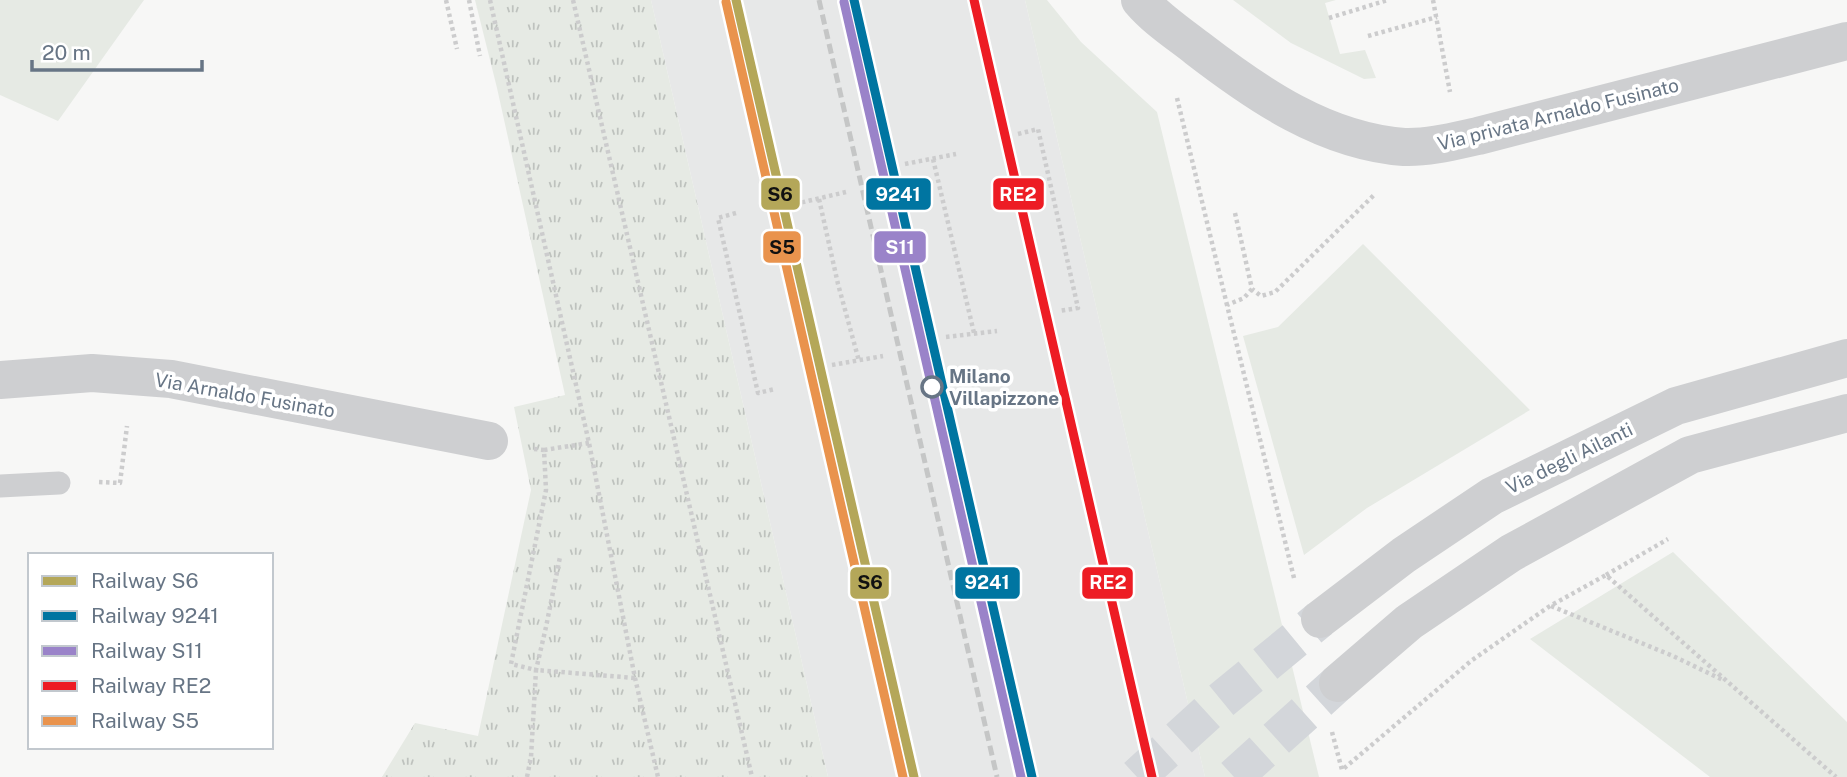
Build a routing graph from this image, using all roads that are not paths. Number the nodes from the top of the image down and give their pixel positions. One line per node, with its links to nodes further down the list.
1 (1140, 0): 2 (street, Via privata Arnaldo Fusinato)
2 (1847, 41)
3 (1847, 358): 9 (street, Via degli Ailanti)
4 (0, 380): 6 (street, Via Arnaldo Fusinato)
5 (1847, 413): 10 (street)
6 (489, 441)
7 (59, 483): 8 (lane)
8 (0, 486)
9 (1320, 619)
10 (1338, 683)

